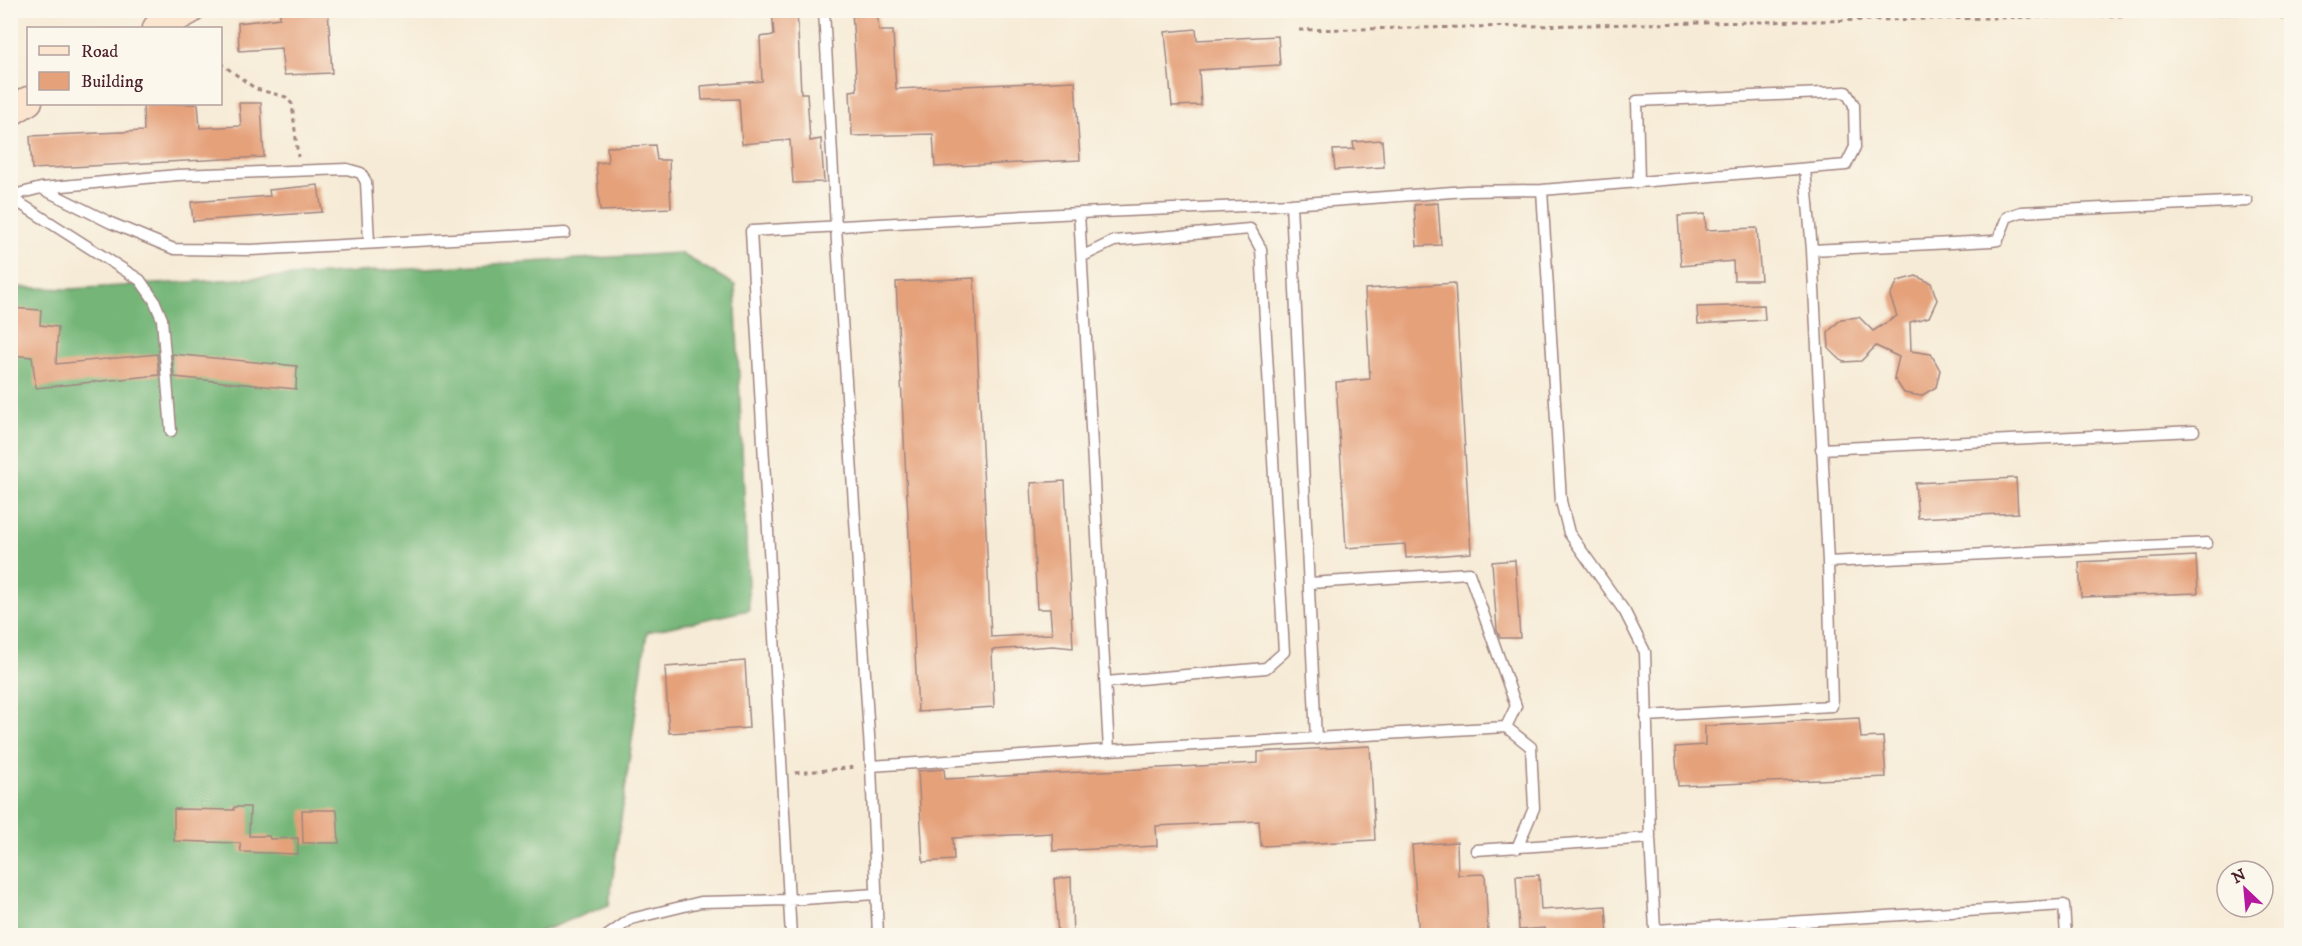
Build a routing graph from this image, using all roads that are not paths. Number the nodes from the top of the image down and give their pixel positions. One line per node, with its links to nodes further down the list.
1 (190, 10): 3 (street)
2 (824, 10): 14 (lane)
3 (159, 27)
4 (27, 102): 5 (street)
5 (10, 112)
6 (1805, 169): 7 (lane); 7 (lane); 17 (lane)
7 (1639, 182): 9 (lane)
8 (41, 188): 10 (lane); 16 (lane); 16 (lane)
9 (1542, 190): 12 (lane); 26 (lane)
10 (11, 197): 19 (lane)
11 (2247, 201): 17 (lane)
12 (1291, 204): 13 (lane); 24 (lane)
13 (1079, 213): 14 (lane); 18 (lane)
14 (836, 227): 30 (lane); 35 (lane)
15 (565, 233): 16 (lane)
16 (369, 243)
17 (1812, 250): 21 (lane)
18 (1083, 256): 25 (lane); 25 (lane)
19 (171, 431)
20 (2194, 431): 21 (lane)
21 (1821, 449): 23 (lane)
22 (2207, 543): 23 (lane)
23 (1828, 562): 26 (lane)
24 (1310, 583): 27 (lane); 28 (lane)
25 (1106, 682): 29 (lane)
26 (1646, 716): 31 (lane)
27 (1506, 727): 28 (lane); 32 (lane)
28 (1316, 739): 29 (lane)
29 (1109, 750): 30 (lane)
30 (871, 766): 34 (lane)
31 (1650, 838): 32 (lane); 37 (lane)
32 (1517, 848): 33 (lane)
33 (1476, 850)
34 (875, 894): 35 (lane); 40 (lane)
35 (789, 900): 38 (lane); 39 (lane)
36 (1805, 921): 37 (lane); 41 (lane); 42 (lane)
37 (1654, 933)
38 (607, 936)
39 (791, 936)
40 (878, 936)
41 (1806, 936)
42 (2066, 936)

